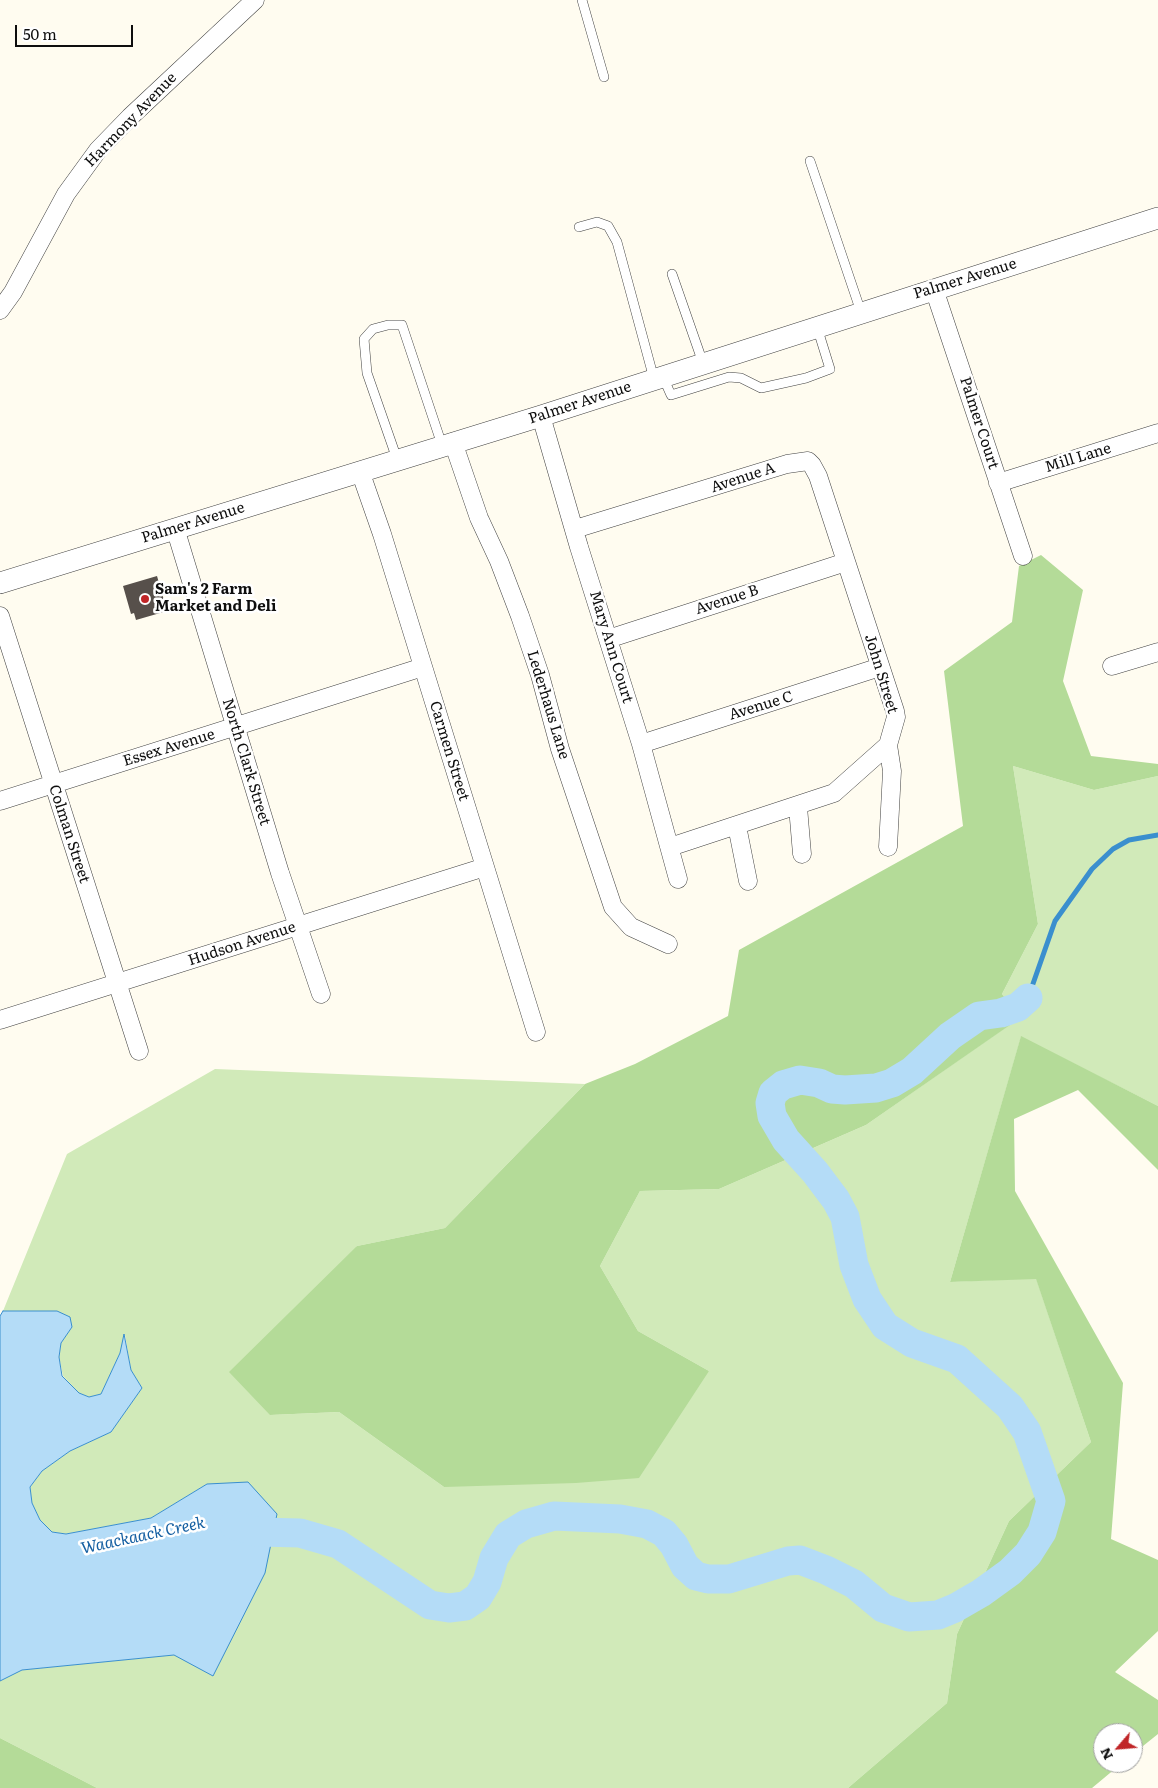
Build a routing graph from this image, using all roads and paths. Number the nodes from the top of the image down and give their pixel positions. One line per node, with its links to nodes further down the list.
1 (255, 0): 9 (street, Harmony Avenue)
2 (582, 0): 3 (lane)
3 (604, 76)
4 (810, 161): 10 (lane)
5 (1158, 218): 8 (street, Palmer Avenue)
6 (579, 227): 14 (lane)
7 (672, 274): 12 (lane)
8 (934, 289): 10 (street, Palmer Avenue); 20 (street, Palmer Court)
9 (0, 310)
10 (861, 312): 11 (street, Palmer Avenue)
11 (817, 327): 12 (street, Palmer Avenue); 13 (lane)
12 (712, 360): 13 (lane); 14 (street, Palmer Avenue)
13 (729, 377): 14 (lane)
14 (658, 378): 15 (street, Palmer Avenue)
15 (541, 416): 17 (street, Palmer Avenue); 22 (street, Mary Ann Court)
16 (1158, 432): 20 (street, Mill Lane)
17 (448, 444): 18 (street, Palmer Avenue); 18 (lane); 46 (street, Lederhaus Lane)
18 (397, 459): 19 (street, Palmer Avenue)
19 (360, 471): 21 (street, Palmer Avenue); 29 (street, Carmen Street)
20 (998, 483): 23 (street, Palmer Court)
21 (175, 528): 25 (street, Palmer Avenue); 32 (street, North Clark Street)
22 (575, 529): 24 (street, Avenue A); 27 (street, Mary Ann Court)
23 (1023, 556)
24 (846, 562): 27 (street, Avenue B); 31 (street, John Street)
25 (0, 583)
26 (0, 616): 35 (street, Colman Street)
27 (608, 639): 33 (street, Mary Ann Court)
28 (1158, 652): 30 (street)
29 (423, 666): 32 (street, Essex Avenue); 42 (street, Carmen Street)
30 (1112, 666)
31 (880, 667): 33 (street, Avenue C); 34 (street, John Street)
32 (235, 727): 35 (street, Essex Avenue); 45 (street, North Clark Street)
33 (641, 744): 39 (street, Mary Ann Court)
34 (888, 745): 37 (street); 40 (street, John Street)
35 (53, 784): 36 (street, Essex Avenue); 47 (street, Colman Street)
36 (0, 802)
37 (798, 806): 38 (street); 41 (street)
38 (737, 826): 39 (street); 44 (street)
39 (670, 847): 43 (street, Mary Ann Court)
40 (888, 847)
41 (802, 854)
42 (485, 867): 45 (street, Hudson Avenue); 50 (street, Carmen Street)
43 (678, 879)
44 (748, 881)
45 (299, 926): 47 (street, Hudson Avenue); 48 (street, North Clark Street)
46 (668, 944)
47 (117, 984): 49 (street, Hudson Avenue); 51 (street, Colman Street)
48 (321, 994)
49 (0, 1020)
50 (536, 1032)
51 (139, 1052)

